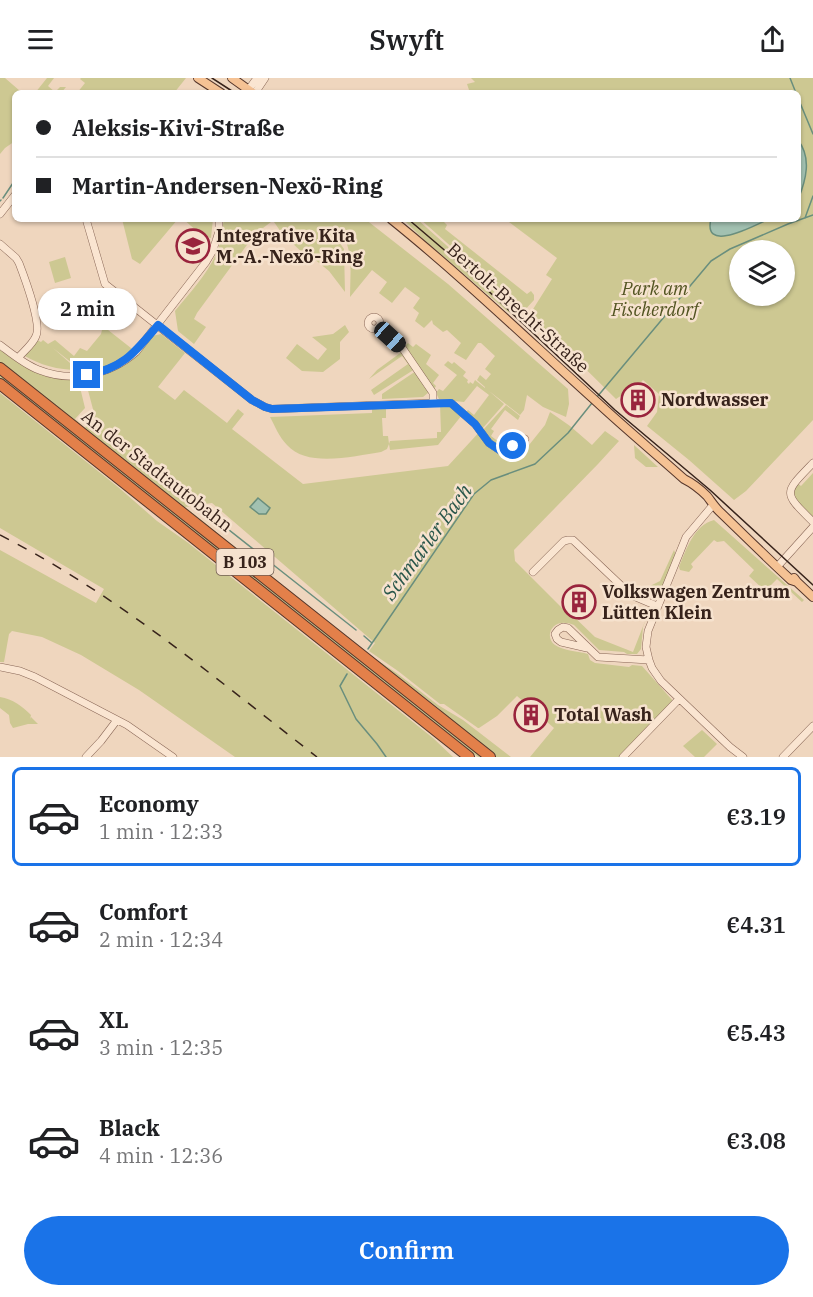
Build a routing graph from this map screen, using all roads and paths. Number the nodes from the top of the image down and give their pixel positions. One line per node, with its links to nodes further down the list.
1 (198, 78): 4 (main road)
2 (232, 78): 5 (main road)
3 (265, 78): 6 (street)
4 (216, 90)
5 (248, 90)
6 (253, 90)
7 (12, 199): 8 (street)
8 (0, 214)
9 (87, 222): 15 (street)
10 (219, 222): 15 (street)
11 (395, 222): 13 (main road, Bertolt-Brecht-Straße)
12 (402, 222): 13 (main road, Bertolt-Brecht-Straße)
13 (414, 237): 24 (main road, Bertolt-Brecht-Straße)
14 (0, 244): 18 (street)
15 (158, 325): 18 (street); 21 (street)
16 (378, 327): 21 (street)
17 (0, 345): 18 (street)
18 (18, 358)
19 (0, 368): 40 (highway, An der Stadtautobahn / B 103)
20 (0, 384): 39 (highway, An der Stadtautobahn / B 103)
21 (433, 403): 22 (street)
22 (525, 439)
23 (813, 463): 25 (street)
24 (713, 505): 27 (main road, Bertolt-Brecht-Straße); 30 (street)
25 (813, 522)
26 (813, 527): 27 (street)
27 (778, 565): 29 (main road, Bertolt-Brecht-Straße)
28 (533, 572): 30 (street)
29 (813, 597)
30 (657, 606): 32 (street)
31 (587, 648): 32 (street)
32 (648, 660): 34 (street)
33 (0, 667): 35 (street)
34 (679, 699): 41 (street); 42 (street)
35 (117, 720): 37 (street); 38 (street)
36 (813, 726): 43 (street)
37 (86, 757)
38 (173, 757)
39 (469, 757)
40 (490, 757)
41 (623, 757)
42 (743, 757)
43 (783, 757)

